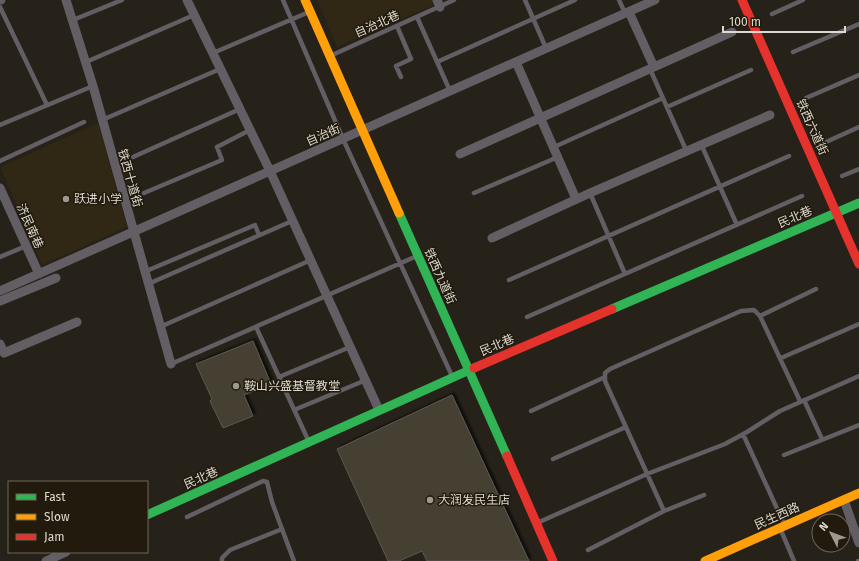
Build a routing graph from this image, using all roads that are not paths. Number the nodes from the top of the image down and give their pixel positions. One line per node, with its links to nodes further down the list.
1 (66, 0): 21 (street, 铁西十道街)
2 (122, 0): 21 (lane)
3 (187, 0): 18 (street)
4 (283, 0): 20 (lane)
5 (305, 0): 15 (main road, 铁西九道街)
6 (454, 0): 13 (lane, 自治北巷)
7 (525, 0): 22 (lane)
8 (575, 0): 22 (lane)
9 (619, 0): 16 (lane)
10 (655, 0): 16 (street, 自治街)
11 (742, 0): 74 (main road, 铁西六道街)
12 (803, 0): 17 (lane)
13 (438, 3): 19 (lane, 自治北巷)
14 (0, 7): 42 (lane)
15 (310, 11): 20 (lane); 29 (main road, 铁西九道街)
16 (627, 13): 26 (street, 自治街); 33 (street)
17 (772, 14)
18 (194, 15): 28 (street); 30 (lane)
19 (417, 17): 24 (lane, 自治北巷); 31 (lane)
20 (292, 19): 28 (lane); 53 (lane)
21 (73, 20): 30 (street, 铁西十道街)
22 (533, 20): 26 (lane); 31 (lane)
23 (859, 24): 27 (lane)
24 (397, 26): 29 (lane, 自治北巷); 37 (lane)
25 (732, 32): 33 (street)
26 (546, 48): 32 (street, 自治街)
27 (793, 52)
28 (213, 53): 34 (street)
29 (330, 56): 52 (main road, 铁西九道街)
30 (86, 62): 38 (street, 铁西十道街)
31 (437, 62): 39 (lane)
32 (516, 62): 39 (street, 自治街); 46 (street)
33 (652, 68): 40 (lane); 46 (street)
34 (220, 69): 44 (street); 47 (lane)
35 (751, 70): 43 (lane)
36 (859, 75): 41 (lane)
37 (401, 77)
38 (93, 86): 42 (lane); 47 (street, 铁西十道街)
39 (450, 91): 52 (street, 自治街)
40 (663, 98): 43 (lane); 56 (lane)
41 (806, 98)
42 (47, 105): 49 (lane)
43 (667, 107): 57 (lane)
44 (240, 109): 51 (street); 60 (lane)
45 (770, 115): 55 (street)
46 (542, 118): 56 (street); 58 (street)
47 (102, 120): 77 (street, 铁西十道街)
48 (84, 122): 62 (lane)
49 (0, 125)
50 (859, 127): 54 (lane)
51 (250, 130): 64 (street); 68 (lane)
52 (363, 130): 53 (street, 自治街); 82 (main road, 铁西九道街)
53 (343, 139): 64 (street, 自治街); 85 (lane)
54 (826, 142)
55 (701, 144): 57 (street); 66 (lane)
56 (554, 147): 61 (street)
57 (686, 150): 70 (street)
58 (460, 154)
59 (789, 156): 66 (lane)
60 (133, 157)
61 (558, 157): 69 (lane); 72 (street)
62 (0, 161)
63 (859, 169): 65 (lane)
64 (270, 171): 75 (street); 77 (street, 自治街)
65 (842, 176)
66 (719, 187): 76 (lane); 79 (lane)
67 (0, 188): 81 (street, 济民南巷)
68 (144, 193)
69 (474, 193)
70 (590, 193): 72 (street); 79 (lane)
71 (802, 196): 76 (lane)
72 (576, 199): 80 (street)
73 (859, 203): 74 (main road, 民北巷)
74 (836, 212): 86 (main road, 铁西六道街); 107 (main road, 民北巷)
75 (292, 220): 78 (lane); 84 (street)
76 (737, 225): 89 (lane)
77 (133, 232): 87 (street, 铁西十道街); 88 (street, 自治街)
78 (259, 235): 87 (lane); 92 (lane)
79 (609, 236): 89 (lane); 91 (lane)
80 (492, 238)
81 (26, 246): 83 (lane); 88 (street, 济民南巷)
82 (418, 256): 85 (lane); 107 (main road, 铁西九道街)
83 (0, 258)
84 (310, 260): 95 (street); 101 (lane)
85 (401, 263): 95 (lane); 110 (lane)
86 (859, 264)
87 (144, 272): 92 (street, 铁西十道街)
88 (39, 274): 94 (street, 自治街)
89 (625, 274): 98 (lane)
90 (56, 278): 96 (street)
91 (509, 280)
92 (148, 284): 101 (street, 铁西十道街)
93 (816, 289): 97 (lane)
94 (0, 291)
95 (327, 296): 102 (lane); 104 (street)
96 (0, 301)
97 (760, 316): 105 (lane); 111 (lane)
98 (527, 317)
99 (77, 322): 103 (street)
100 (859, 324): 105 (lane)
101 (160, 326): 106 (street, 铁西十道街)
102 (256, 327): 106 (lane); 109 (lane)
103 (0, 344)
104 (350, 348): 109 (lane); 112 (street)
105 (781, 358): 113 (lane)
106 (171, 364)
107 (469, 370): 110 (main road, 民北巷); 131 (main road, 铁西九道街)
108 (859, 376): 113 (lane)
109 (279, 377): 114 (lane)
110 (452, 377): 115 (main road, 民北巷)
111 (605, 377): 116 (lane); 118 (lane)
112 (366, 380): 114 (lane); 115 (street)
113 (802, 401): 119 (lane); 120 (lane)
114 (294, 410): 121 (lane)
115 (379, 410): 121 (main road, 民北巷)
116 (531, 411)
117 (859, 424): 120 (lane)
118 (626, 427): 123 (lane); 124 (lane)
119 (743, 434): 124 (lane); 132 (lane)
120 (822, 439): 122 (lane)
121 (309, 442): 129 (main road, 民北巷)
122 (784, 456)
123 (553, 459)
124 (647, 474): 128 (lane); 131 (lane)
125 (859, 494): 127 (main road, 民生西路)
126 (704, 495): 128 (lane)
127 (844, 500): 132 (main road, 民生西路); 134 (street)
128 (664, 510): 135 (lane)
129 (148, 515)
130 (187, 517): 133 (lane)
131 (537, 523): 140 (main road, 铁西九道街)
132 (782, 527): 141 (main road, 民生西路); 142 (lane)
133 (282, 529): 138 (lane); 139 (lane)
134 (859, 543)
135 (588, 550)
136 (64, 553): 137 (street)
137 (46, 561)
138 (222, 561)
139 (294, 561)
140 (553, 561)
141 (705, 561)
142 (794, 561)

